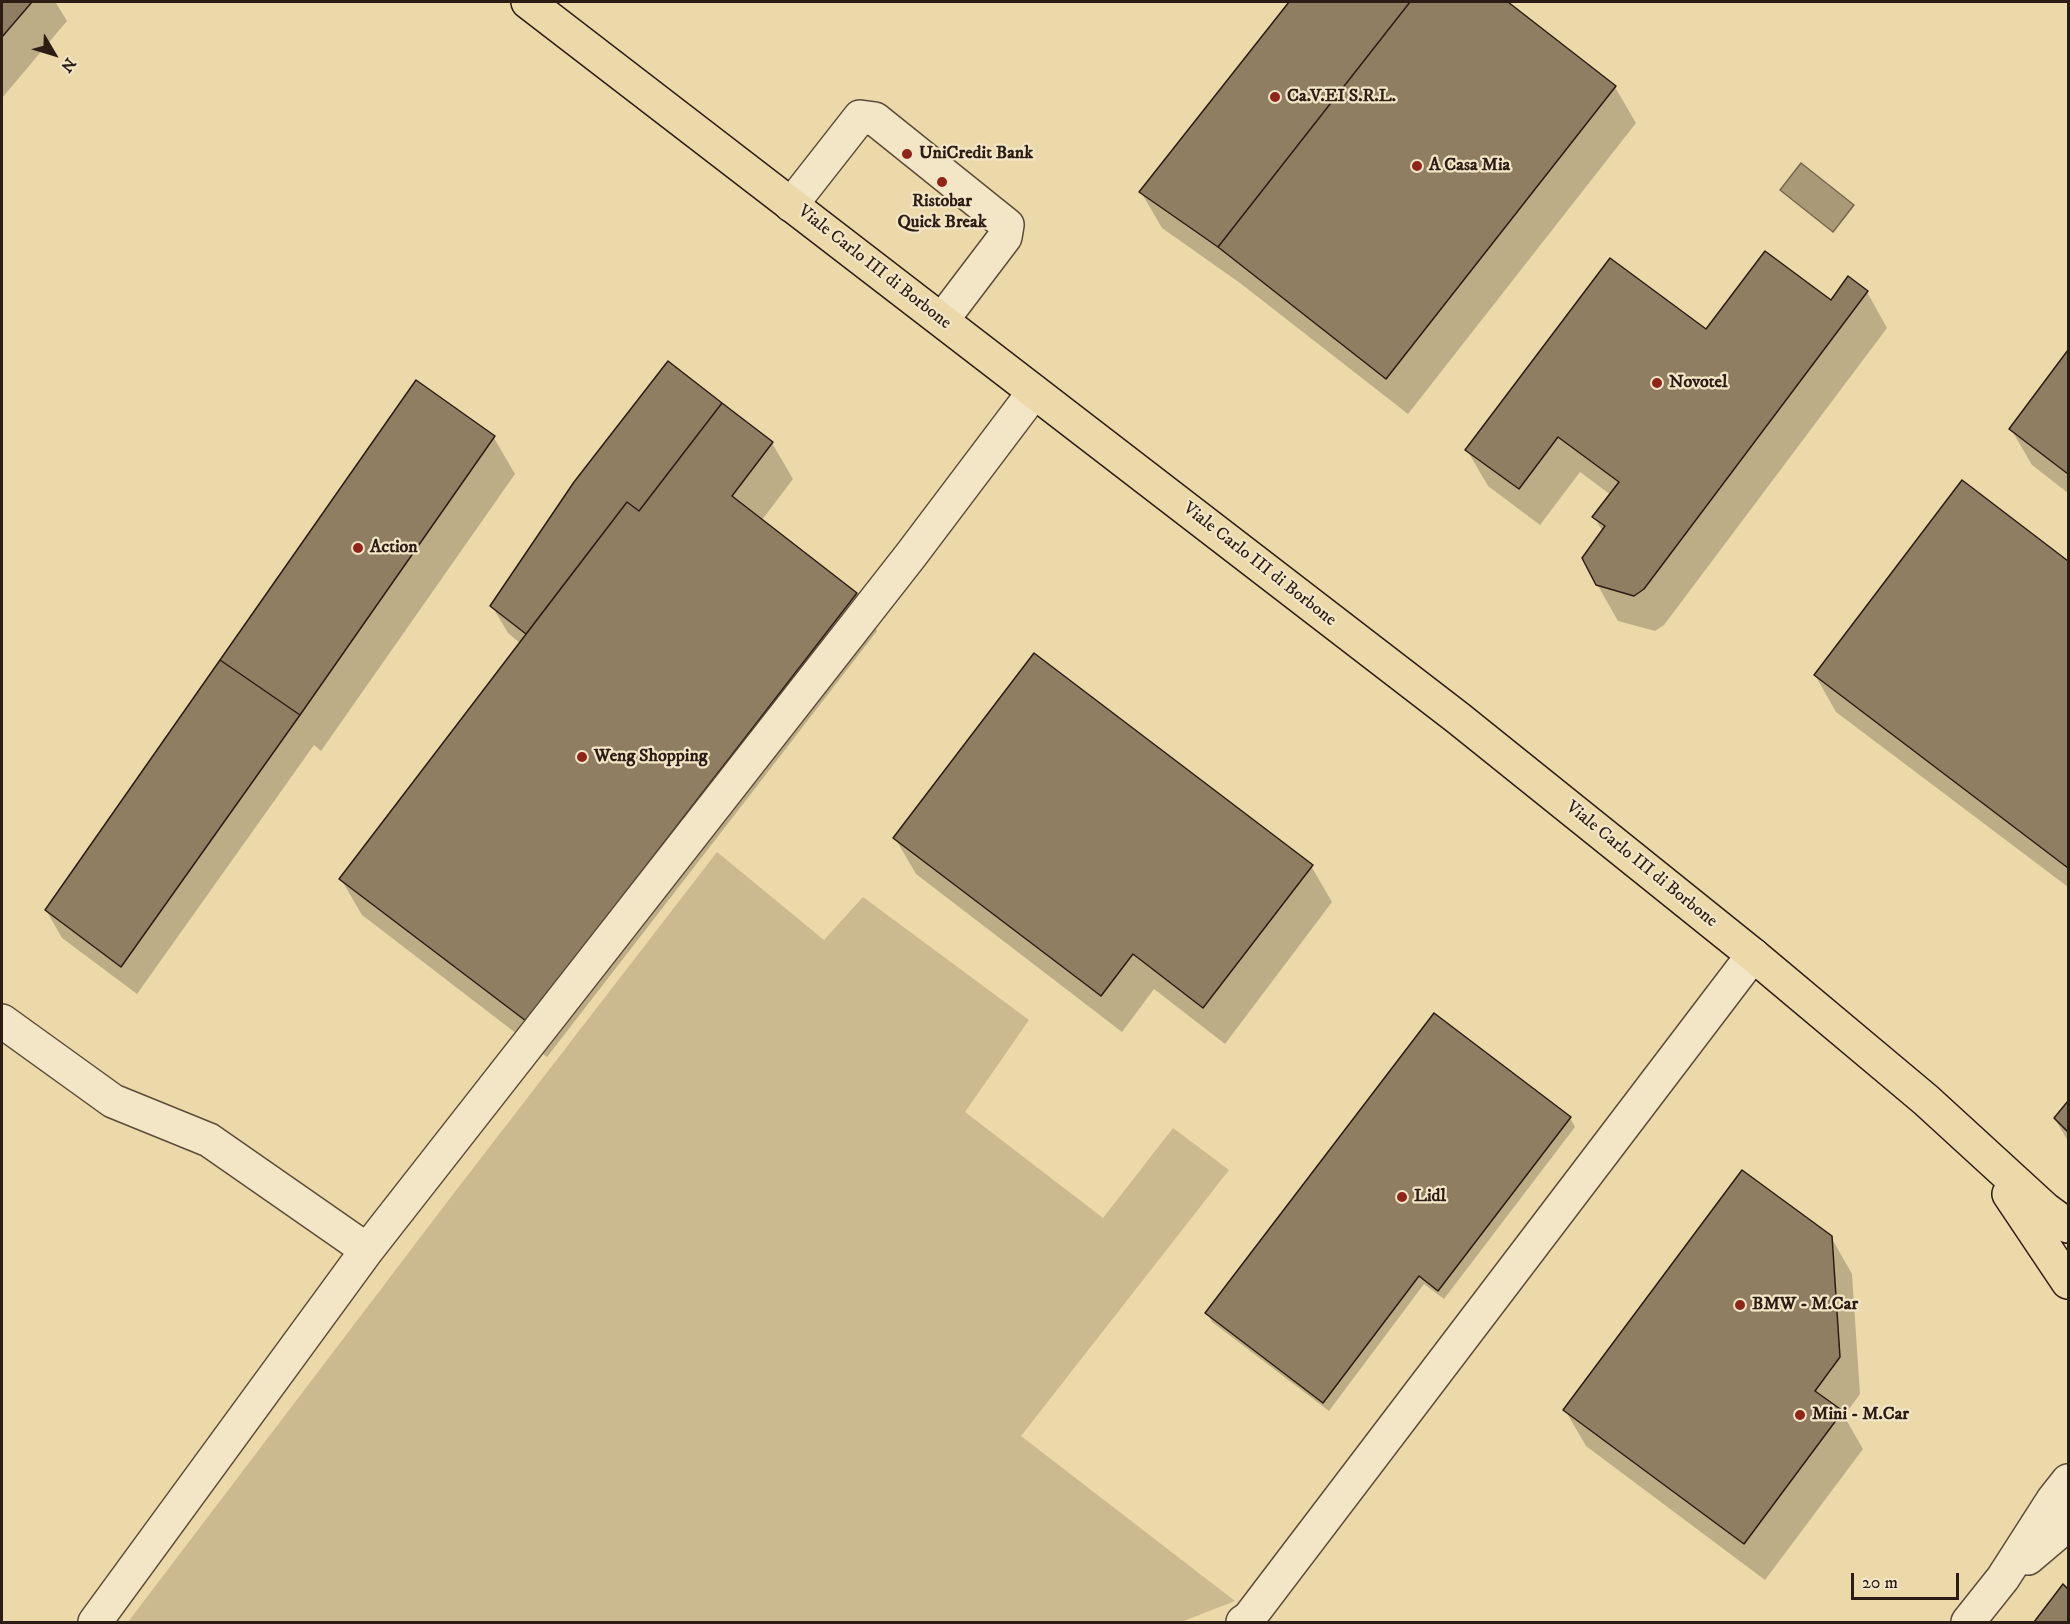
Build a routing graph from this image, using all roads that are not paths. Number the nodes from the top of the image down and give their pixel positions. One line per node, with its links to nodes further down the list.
1 (528, 2): 2 (main road, Viale Carlo III di Borbone)
2 (791, 205): 3 (main road, Viale Carlo III di Borbone); 3 (street)
3 (942, 320): 4 (main road, Viale Carlo III di Borbone)
4 (1034, 392): 5 (main road, Viale Carlo III di Borbone); 9 (street)
5 (1753, 955): 7 (main road, Viale Carlo III di Borbone); 15 (street)
6 (2, 1021): 9 (street)
7 (1975, 1146): 8 (main road, Viale Carlo III di Borbone); 10 (main road, Viale Carlo III di Borbone)
8 (2068, 1226)
9 (367, 1250): 14 (street)
10 (2068, 1282)
11 (2068, 1481): 13 (street)
12 (2068, 1524): 13 (street)
13 (2003, 1578): 16 (street)
14 (95, 1623)
15 (1243, 1623)
16 (1968, 1623)

